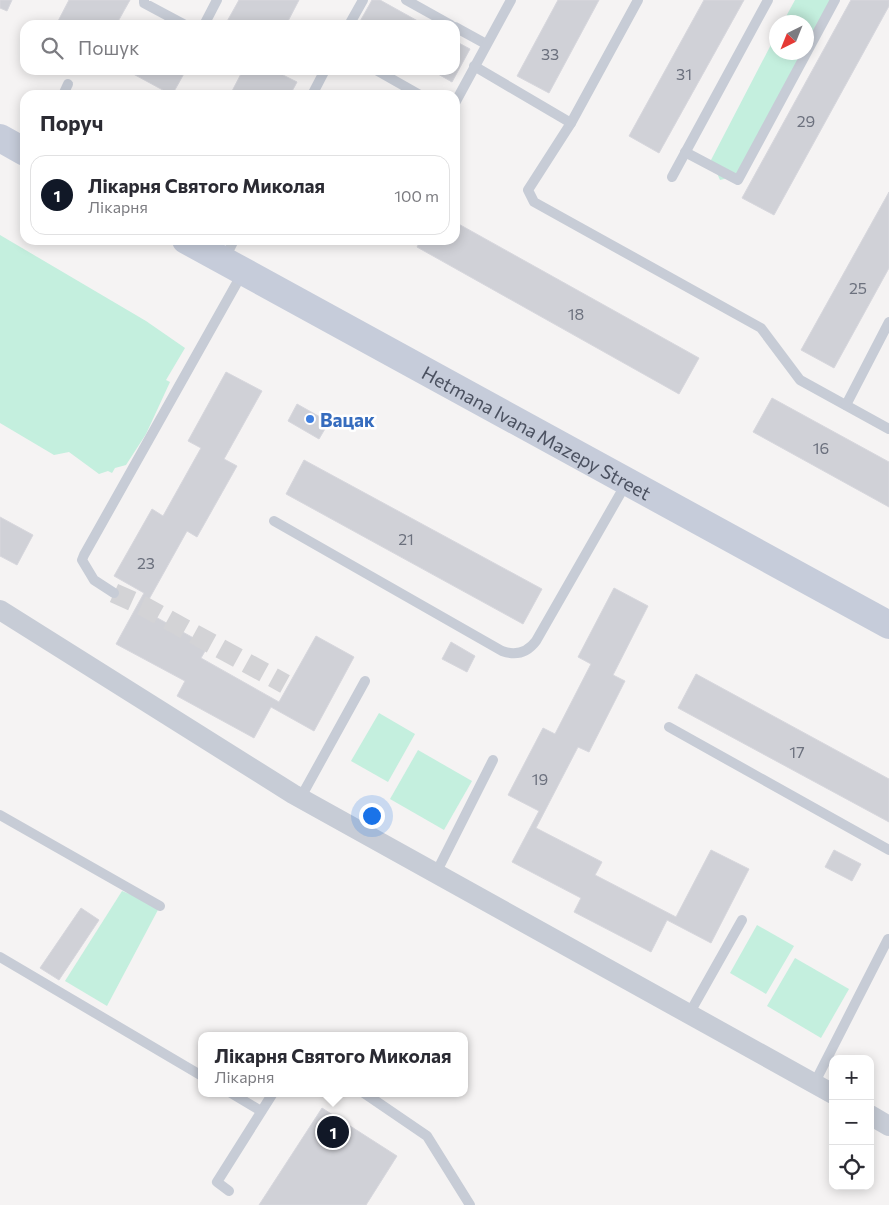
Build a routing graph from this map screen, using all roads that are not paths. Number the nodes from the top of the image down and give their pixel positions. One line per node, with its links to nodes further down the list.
1 (144, 0): 9 (lane)
2 (217, 0): 10 (lane)
3 (363, 0): 11 (lane)
4 (406, 0): 12 (lane)
5 (511, 0): 14 (lane)
6 (638, 0): 23 (lane)
7 (768, 0): 26 (lane)
8 (835, 0): 26 (lane)
9 (176, 20)
10 (207, 20)
11 (352, 20)
12 (442, 20)
13 (460, 30): 14 (lane)
14 (486, 44): 15 (lane)
15 (474, 66): 22 (lane); 23 (lane)
16 (323, 75): 20 (lane)
17 (385, 75): 21 (lane)
18 (68, 84): 19 (lane)
19 (65, 90)
20 (315, 90)
21 (411, 90)
22 (460, 93)
23 (571, 122): 31 (lane)
24 (0, 138): 25 (main road)
25 (20, 149)
26 (685, 152): 27 (lane)
27 (672, 177)
28 (200, 245): 29 (main road, Hetmana Ivana Mazepy Street)
29 (233, 257): 33 (main road, Hetmana Ivana Mazepy Street); 35 (lane)
30 (889, 322): 31 (lane)
31 (846, 405): 32 (lane)
32 (888, 427)
33 (627, 481): 34 (lane); 37 (main road, Hetmana Ivana Mazepy Street)
34 (274, 521)
35 (114, 593)
36 (0, 610): 41 (street)
37 (889, 624)
38 (365, 681): 41 (lane)
39 (669, 727): 43 (lane)
40 (494, 760): 44 (lane)
41 (301, 797): 44 (street)
42 (0, 815): 45 (lane)
43 (889, 850)
44 (436, 873): 49 (street)
45 (160, 906)
46 (742, 920): 49 (lane)
47 (888, 939): 51 (lane)
48 (0, 957): 50 (lane)
49 (689, 1014): 51 (street)
50 (198, 1074)
51 (814, 1084): 52 (street)
52 (829, 1092)
53 (238, 1097): 56 (lane)
54 (270, 1097): 56 (lane)
55 (370, 1097): 60 (lane)
56 (261, 1111): 59 (lane)
57 (874, 1117): 58 (street)
58 (889, 1126)
59 (229, 1191)
60 (470, 1205)

